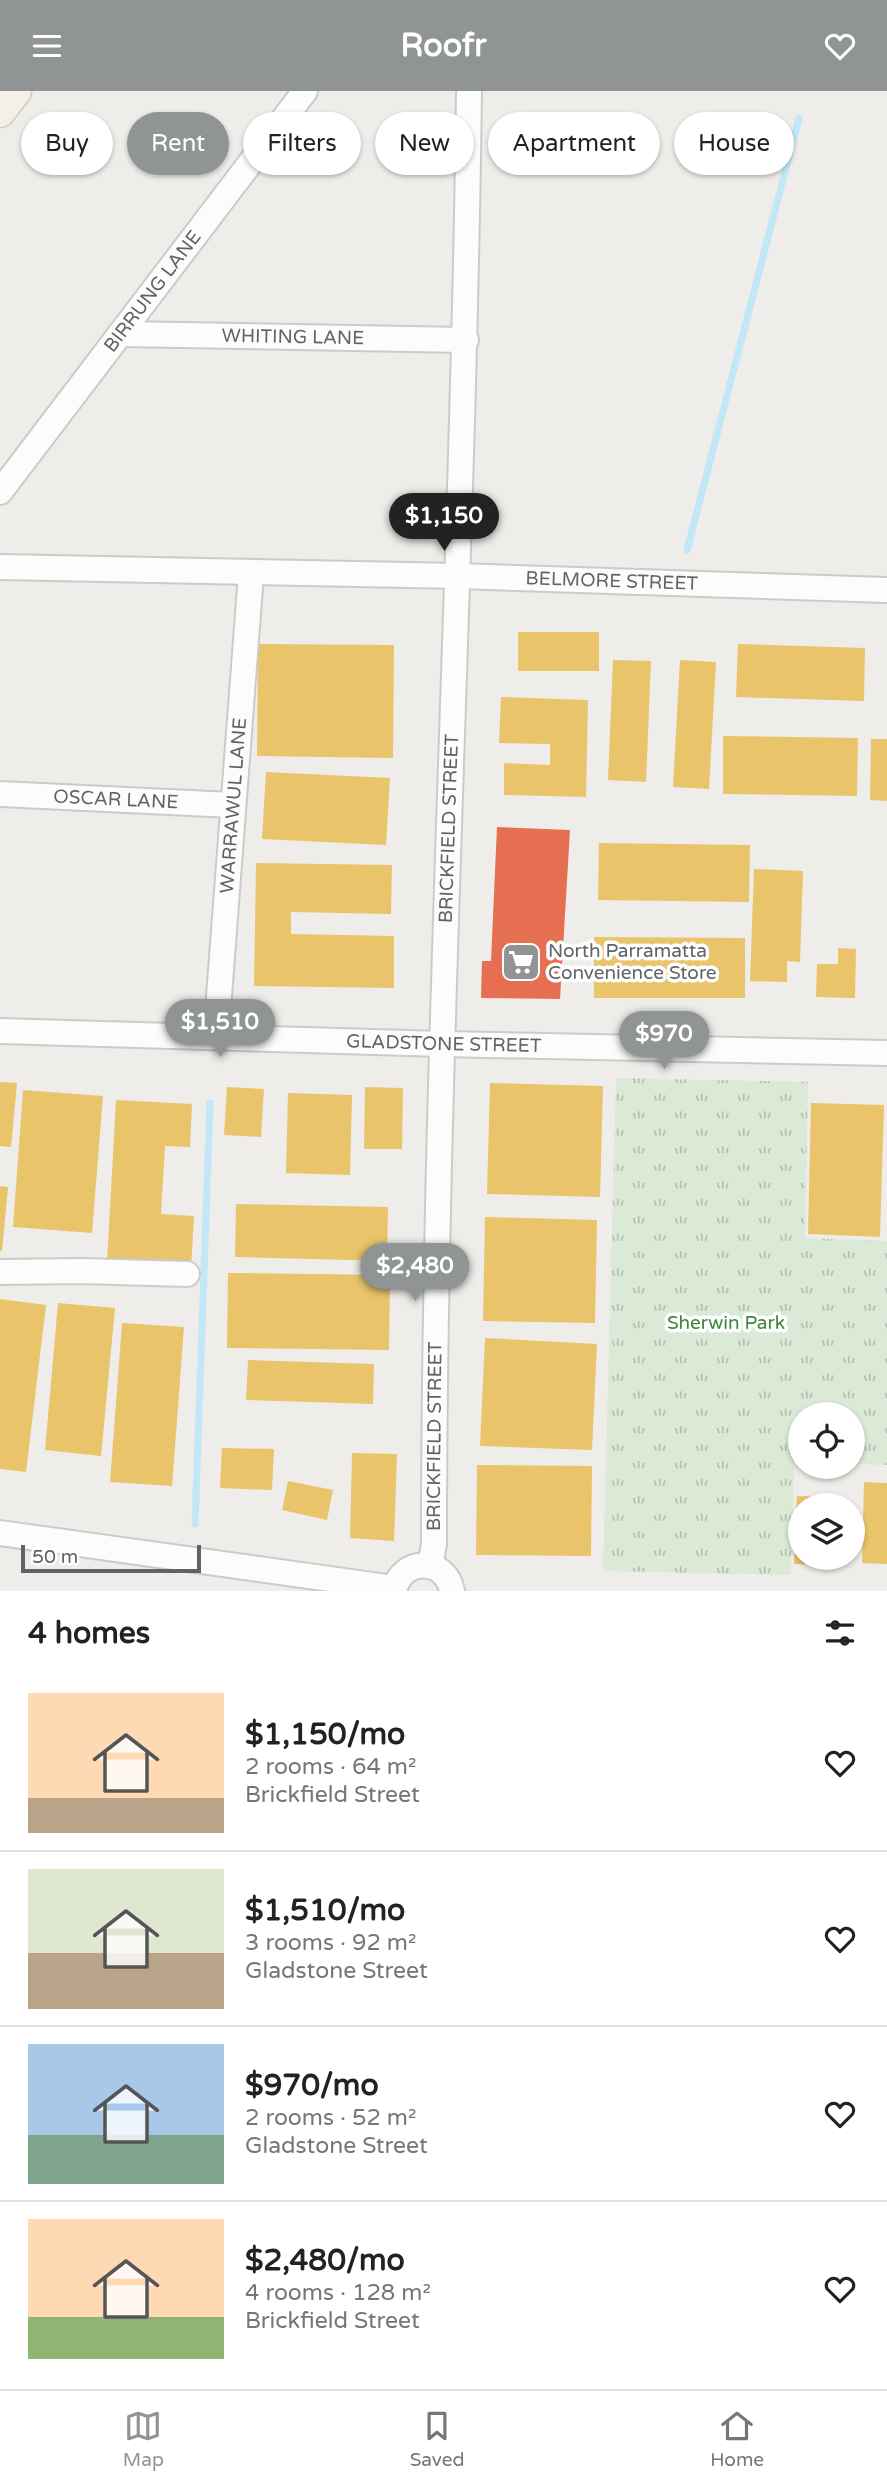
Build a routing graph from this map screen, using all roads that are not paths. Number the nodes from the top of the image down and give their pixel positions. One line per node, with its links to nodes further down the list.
1 (16, 91): 4 (main road)
2 (305, 91): 5 (street, BIRRUNG LANE)
3 (469, 91): 6 (street, BRICKFIELD STREET)
4 (0, 112)
5 (120, 334): 6 (street, WHITING LANE); 7 (street, BIRRUNG LANE)
6 (466, 340): 10 (street, BRICKFIELD STREET)
7 (0, 492)
8 (0, 567): 9 (street, BELMORE STREET)
9 (251, 574): 10 (street, BELMORE STREET); 13 (street, WARRAWUL LANE)
10 (458, 576): 11 (street, BELMORE STREET); 16 (street, BRICKFIELD STREET)
11 (887, 590)
12 (0, 794): 13 (street, OSCAR LANE)
13 (232, 805): 15 (street, WARRAWUL LANE)
14 (0, 1031): 15 (street, GLADSTONE STREET)
15 (216, 1036): 16 (street, GLADSTONE STREET)
16 (442, 1044): 17 (street, GLADSTONE STREET); 21 (street, BRICKFIELD STREET)
17 (887, 1053)
18 (0, 1272): 19 (street)
19 (187, 1274)
20 (0, 1534): 22 (street)
21 (430, 1566): 22 (street); 23 (street)
22 (394, 1589)
23 (452, 1591)

